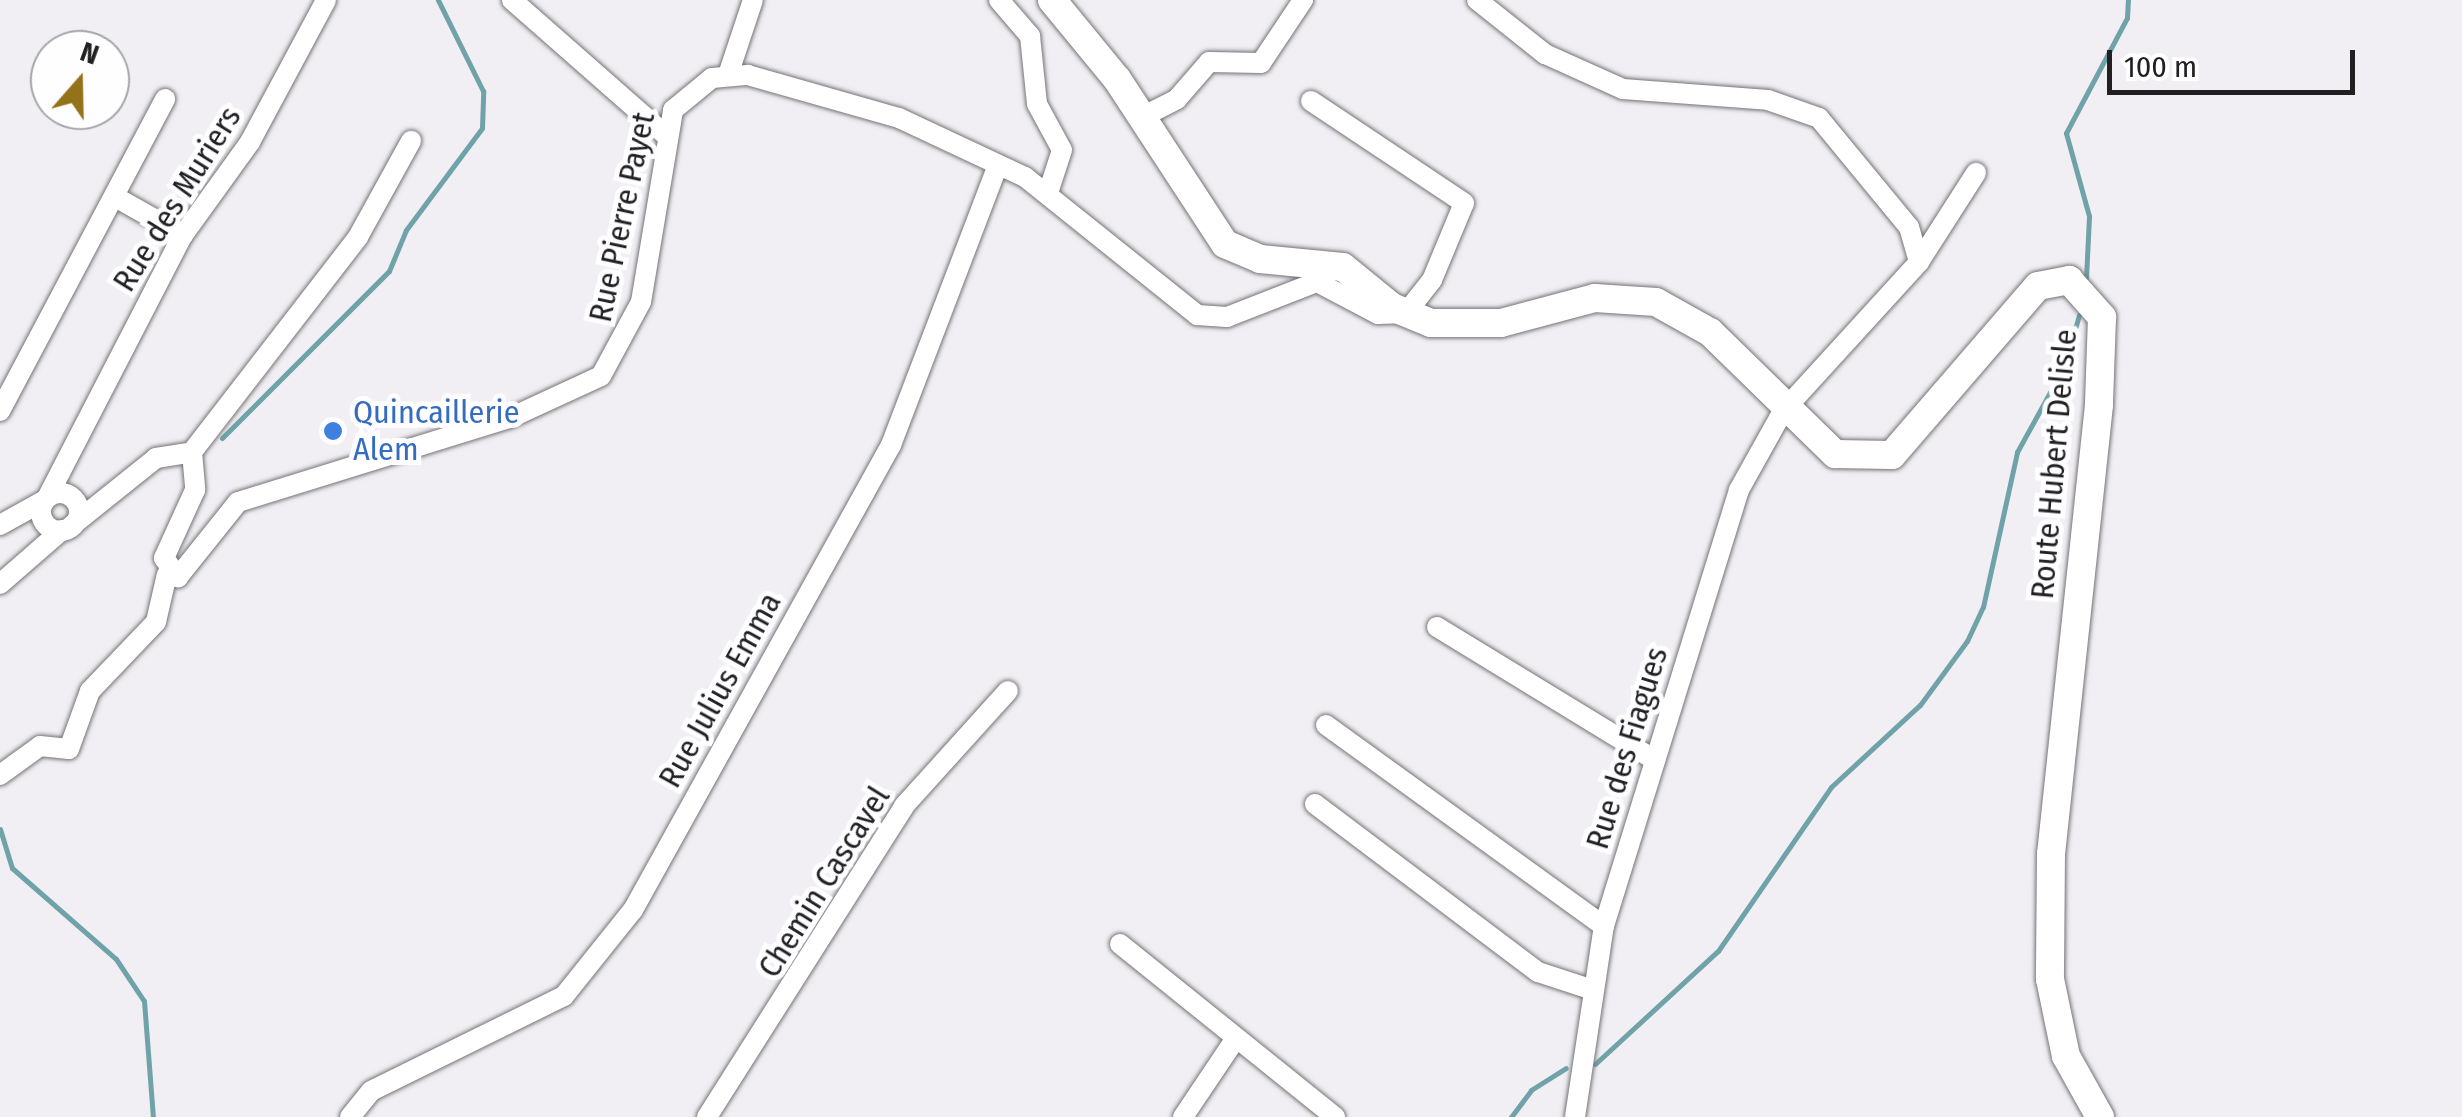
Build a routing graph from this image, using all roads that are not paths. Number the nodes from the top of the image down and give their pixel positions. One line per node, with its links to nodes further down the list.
1 (326, 0): 18 (street, Rue des Muriers)
2 (512, 0): 12 (street)
3 (753, 0): 8 (street)
4 (1000, 0): 16 (street)
5 (1052, 0): 11 (main road)
6 (1302, 0): 11 (street)
7 (1477, 0): 19 (street)
8 (728, 76): 12 (street, Rue Pierre Payet); 14 (street)
9 (165, 99): 17 (street)
10 (1311, 101): 20 (street)
11 (1142, 117): 20 (main road)
12 (668, 136): 27 (street, Rue Pierre Payet)
13 (411, 141): 23 (street)
14 (997, 167): 16 (street); 40 (street, Rue Julius Emma)
15 (1976, 173): 19 (street, Rue des Fiagues)
16 (1050, 190): 20 (street)
17 (117, 198): 18 (street); 22 (street)
18 (183, 234): 25 (street, Rue des Muriers)
19 (1919, 262): 21 (street, Rue des Fiagues)
20 (1406, 313): 21 (main road, Route Hubert Delisle)
21 (1783, 411): 32 (street, Rue des Fiagues); 44 (main road, Route Hubert Delisle)
22 (0, 412)
23 (192, 452): 24 (street); 27 (street)
24 (107, 494): 25 (street); 25 (street)
25 (54, 511): 26 (street); 28 (street)
26 (0, 524)
27 (167, 574): 33 (street)
28 (0, 584)
29 (1437, 627): 32 (street)
30 (1008, 690): 41 (street, Chemin Cascavel)
31 (1326, 725): 35 (street)
32 (1654, 760): 35 (street, Rue des Fiagues)
33 (0, 775)
34 (1315, 804): 37 (street)
35 (1604, 926): 37 (street, Rue des Fiagues)
36 (1120, 944): 38 (street)
37 (1593, 990): 43 (street, Rue des Fiagues)
38 (1236, 1038): 39 (street); 42 (street)
39 (1333, 1116)
40 (350, 1117)
41 (706, 1117)
42 (1183, 1117)
43 (1575, 1117)
44 (2100, 1117)

